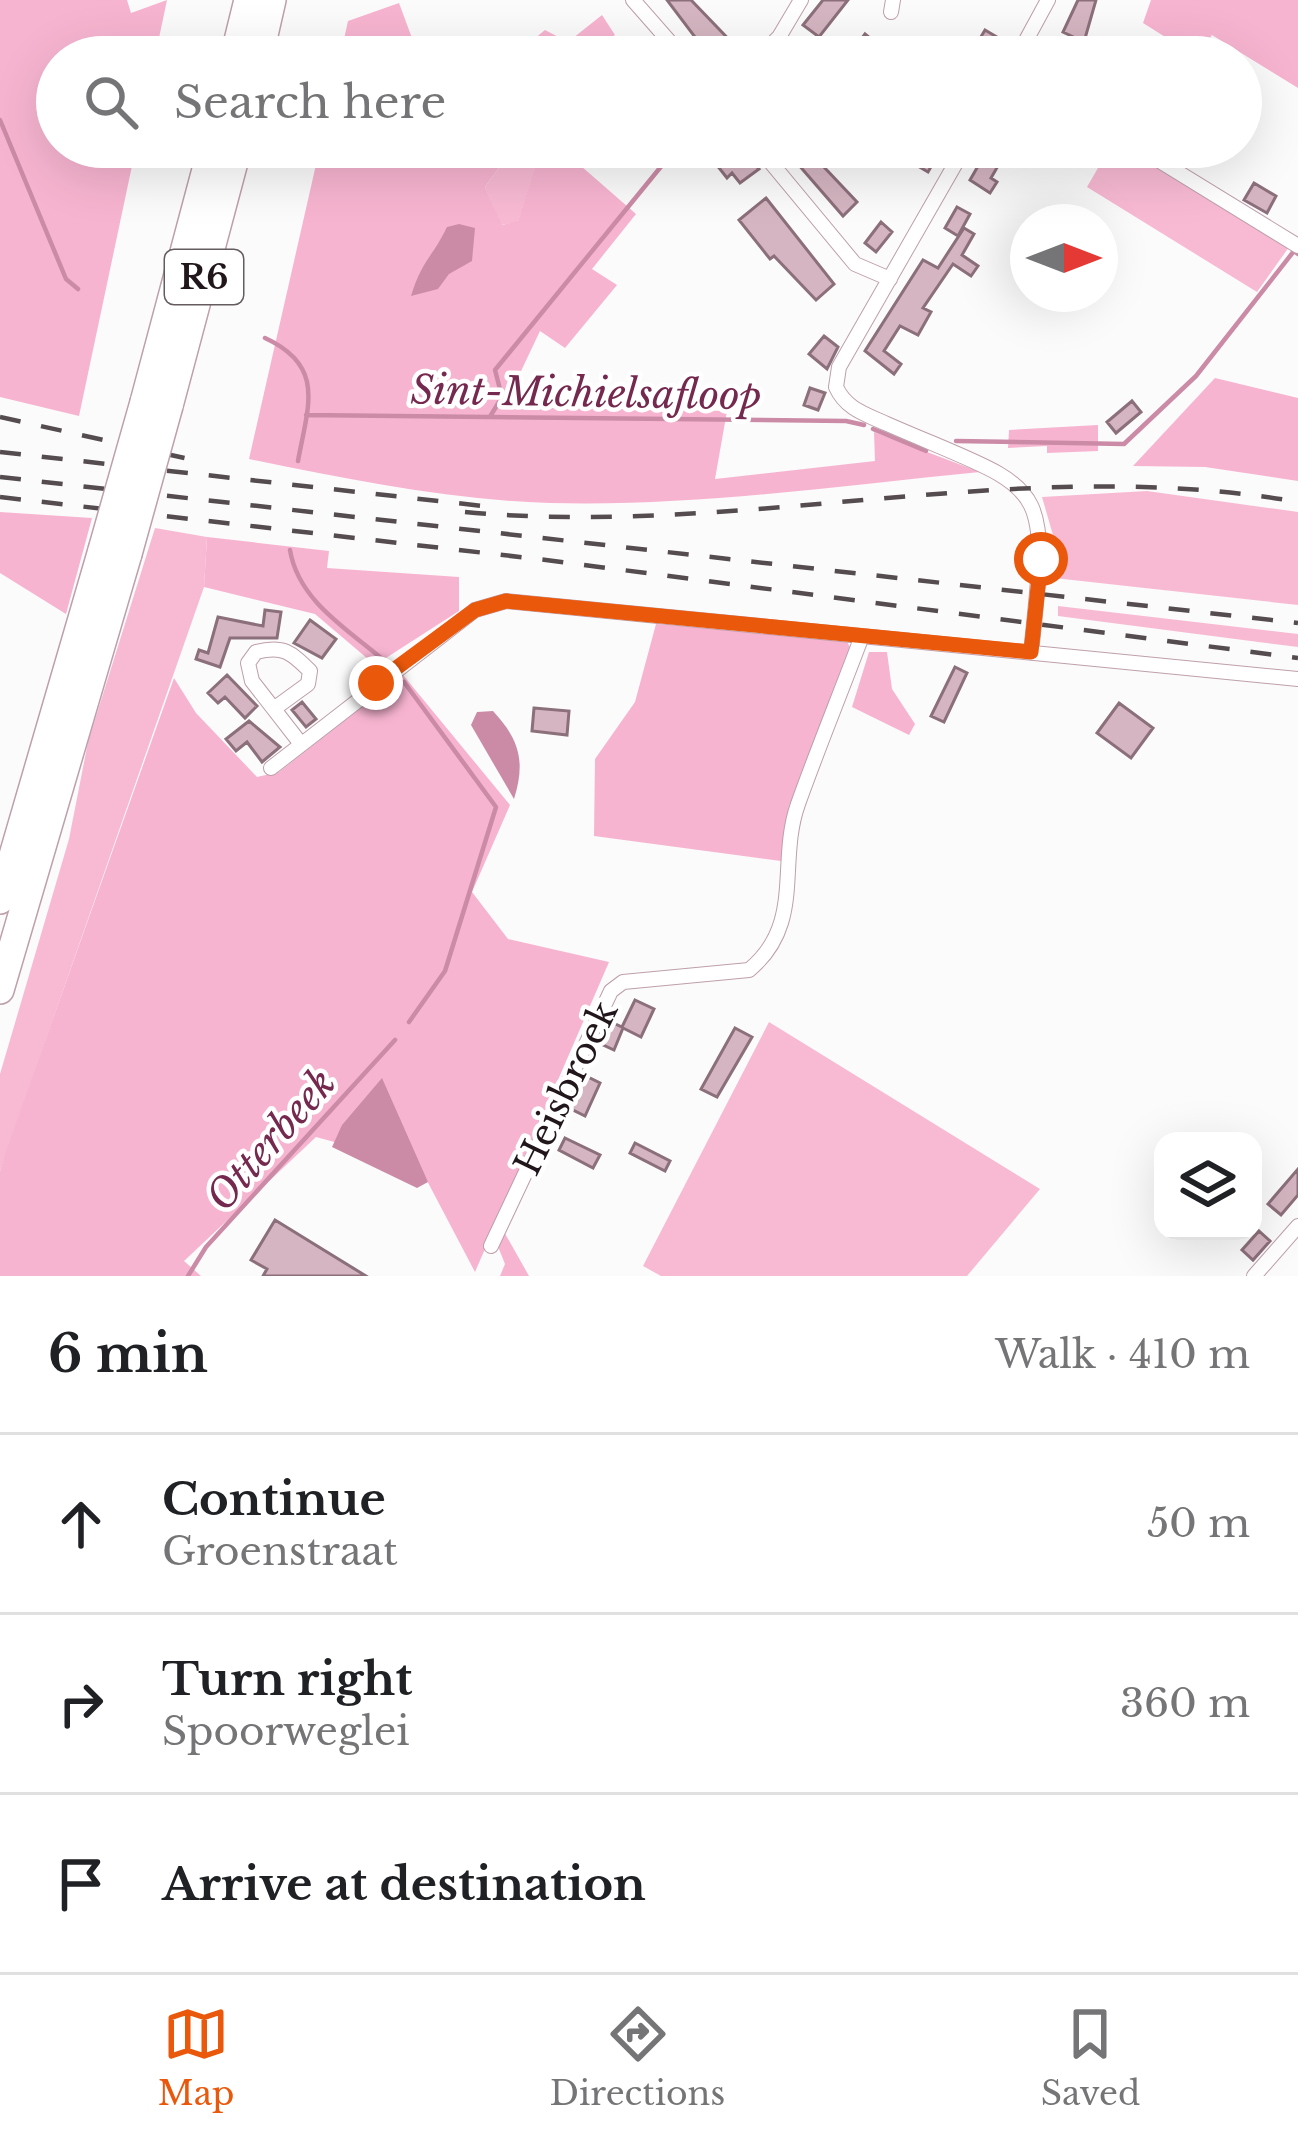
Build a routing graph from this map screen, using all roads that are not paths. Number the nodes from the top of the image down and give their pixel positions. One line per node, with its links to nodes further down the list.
1 (248, 0): 6 (highway)
2 (272, 0): 7 (highway)
3 (633, 0): 8 (street)
4 (801, 0): 9 (street)
5 (1048, 0): 10 (street)
6 (239, 36)
7 (264, 36)
8 (665, 36)
9 (780, 36)
10 (1028, 36)
11 (208, 168): 18 (highway, R6)
12 (231, 168): 18 (highway, R6)
13 (775, 168): 17 (street)
14 (953, 168): 17 (street)
15 (1171, 168): 16 (street)
16 (1298, 246)
17 (890, 279): 21 (street)
18 (157, 404): 19 (highway, R6, bridge)
19 (115, 552): 26 (highway, R6); 27 (highway, R6)
20 (862, 636): 21 (street); 24 (street); 29 (street, Heisbroek)
21 (1031, 652): 22 (street)
22 (1298, 679)
23 (275, 708): 23 (street); 24 (street)
24 (301, 744): 25 (street)
25 (271, 768)
26 (0, 899)
27 (0, 990)
28 (1298, 1226): 30 (street)
29 (491, 1246)
30 (1254, 1276)

